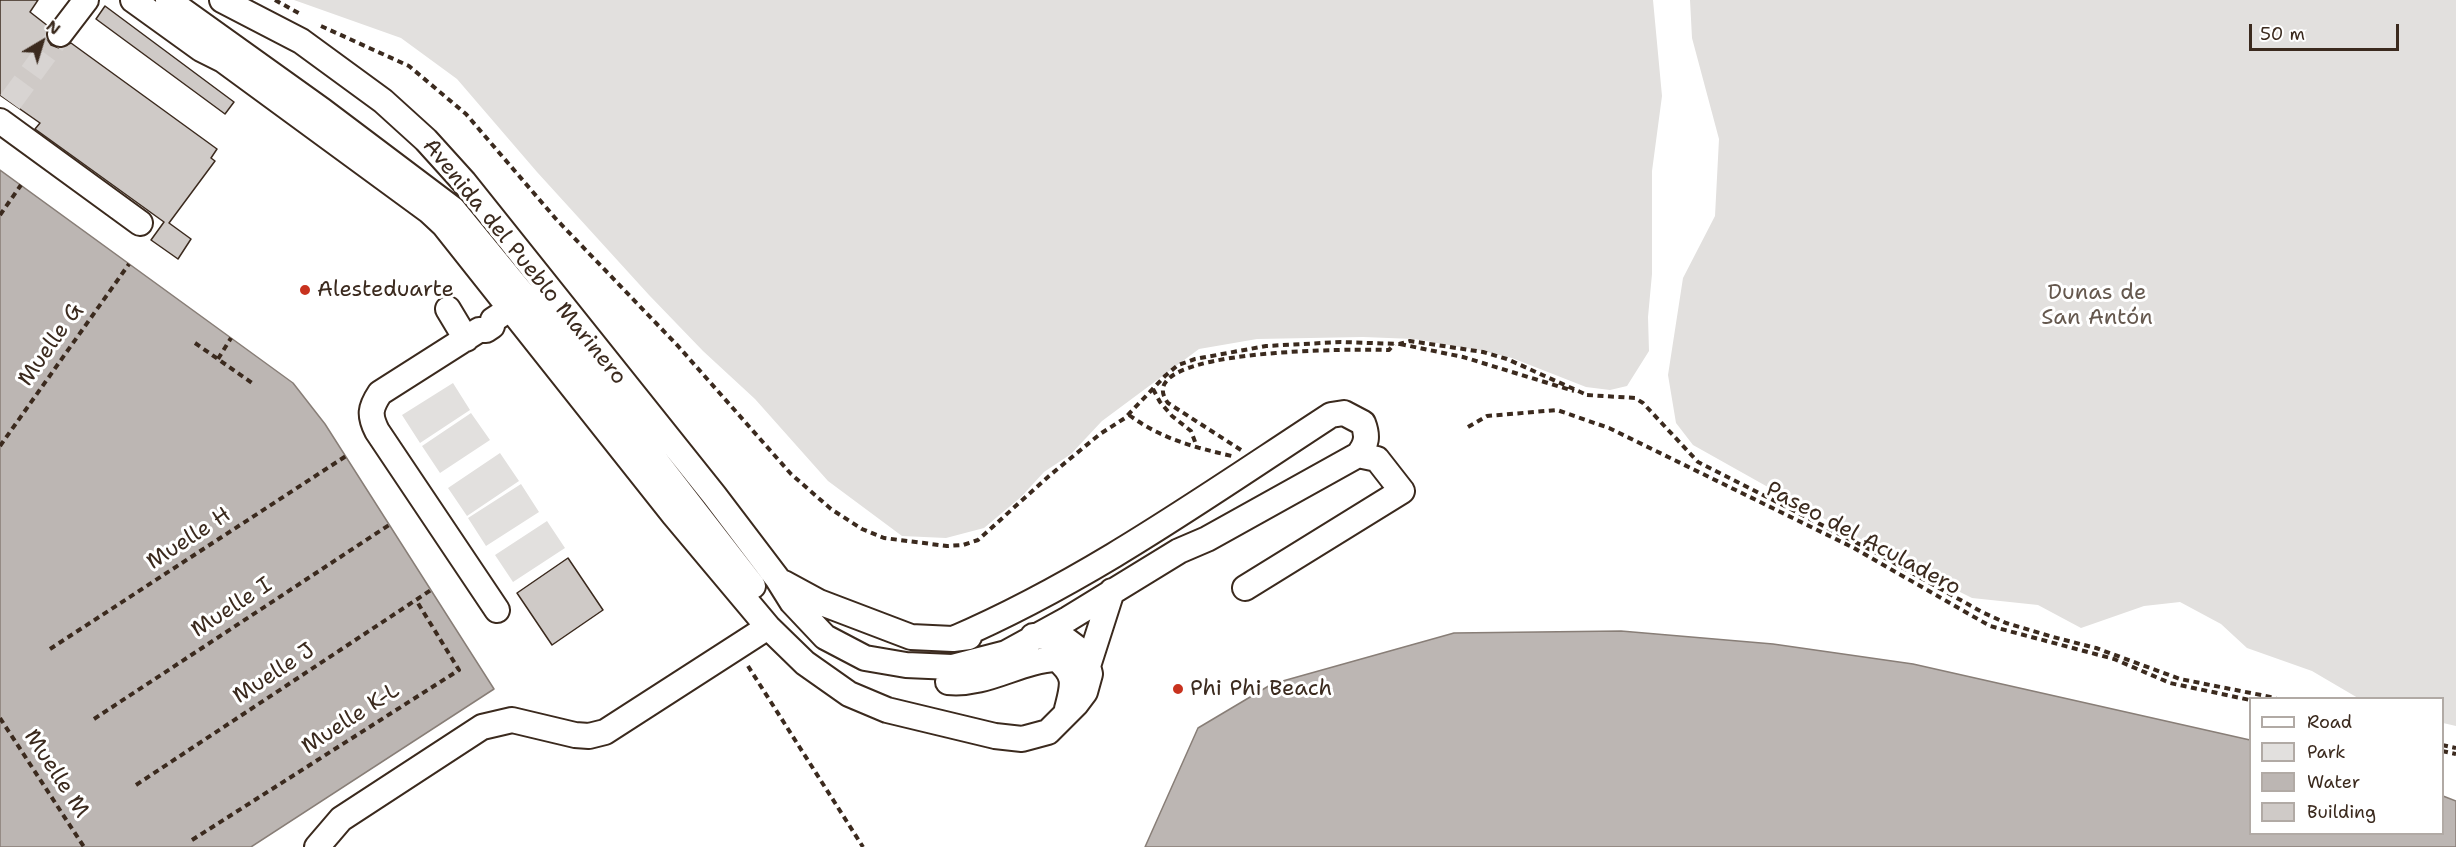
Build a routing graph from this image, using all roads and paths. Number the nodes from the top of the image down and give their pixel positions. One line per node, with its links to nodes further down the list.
1 (133, 0): 15 (street)
2 (150, 0): 7 (street)
3 (168, 0): 7 (street)
4 (222, 0): 32 (street, Avenida del Pueblo Marinero)
5 (275, 0): 24 (path)
6 (76, 5): 8 (street)
7 (195, 19): 20 (street)
8 (60, 34)
9 (3, 113): 12 (street)
10 (21, 185): 11 (path)
11 (0, 215)
12 (140, 223)
13 (129, 264): 26 (path, Muelle G)
14 (448, 309): 15 (street)
15 (487, 324): 20 (street); 38 (street); 39 (street)
16 (231, 338): 19 (path)
17 (195, 343): 19 (path)
18 (1397, 344): 22 (path); 23 (path); 23 (path); 30 (path)
19 (218, 358): 21 (path)
20 (595, 382): 35 (street)
21 (255, 385)
22 (1153, 389): 24 (path); 27 (path)
23 (1587, 395): 47 (path)
24 (1128, 415): 27 (path)
25 (1468, 427): 48 (path, Paseo del Aculadero)
26 (0, 446)
27 (1198, 448): 30 (path)
28 (1358, 455): 30 (street); 33 (street); 36 (street)
29 (346, 456): 42 (path, Muelle H)
30 (1259, 462): 41 (street)
31 (389, 525): 52 (path, Muelle I)
32 (777, 578): 41 (street, Avenida del Pueblo Marinero); 43 (street, Avenida del Pueblo Marinero)
33 (1245, 588)
34 (430, 590): 37 (path, Muelle J)
35 (752, 590): 39 (street); 46 (street)
36 (1112, 591): 40 (street); 44 (street)
37 (416, 600): 53 (path, Muelle J); 54 (path, Muelle K-L)
38 (496, 610)
39 (768, 627): 46 (street); 51 (street); 56 (street)
40 (1038, 636): 41 (street, Avenida del Pueblo Marinero); 43 (street, Avenida del Pueblo Marinero); 44 (street, Avenida del Pueblo Marinero)
41 (954, 639)
42 (50, 649)
43 (875, 660): 49 (street, Avenida del Pueblo Marinero)
44 (1088, 666): 49 (street)
45 (751, 674): 57 (path)
46 (843, 677): 51 (street)
47 (2266, 697)
48 (2249, 700)
49 (1067, 712): 51 (street)
50 (0, 718): 55 (path, Muelle M)
51 (920, 718)
52 (94, 719)
53 (136, 785)
54 (192, 840)
55 (84, 847)
56 (317, 847)
57 (863, 847)

